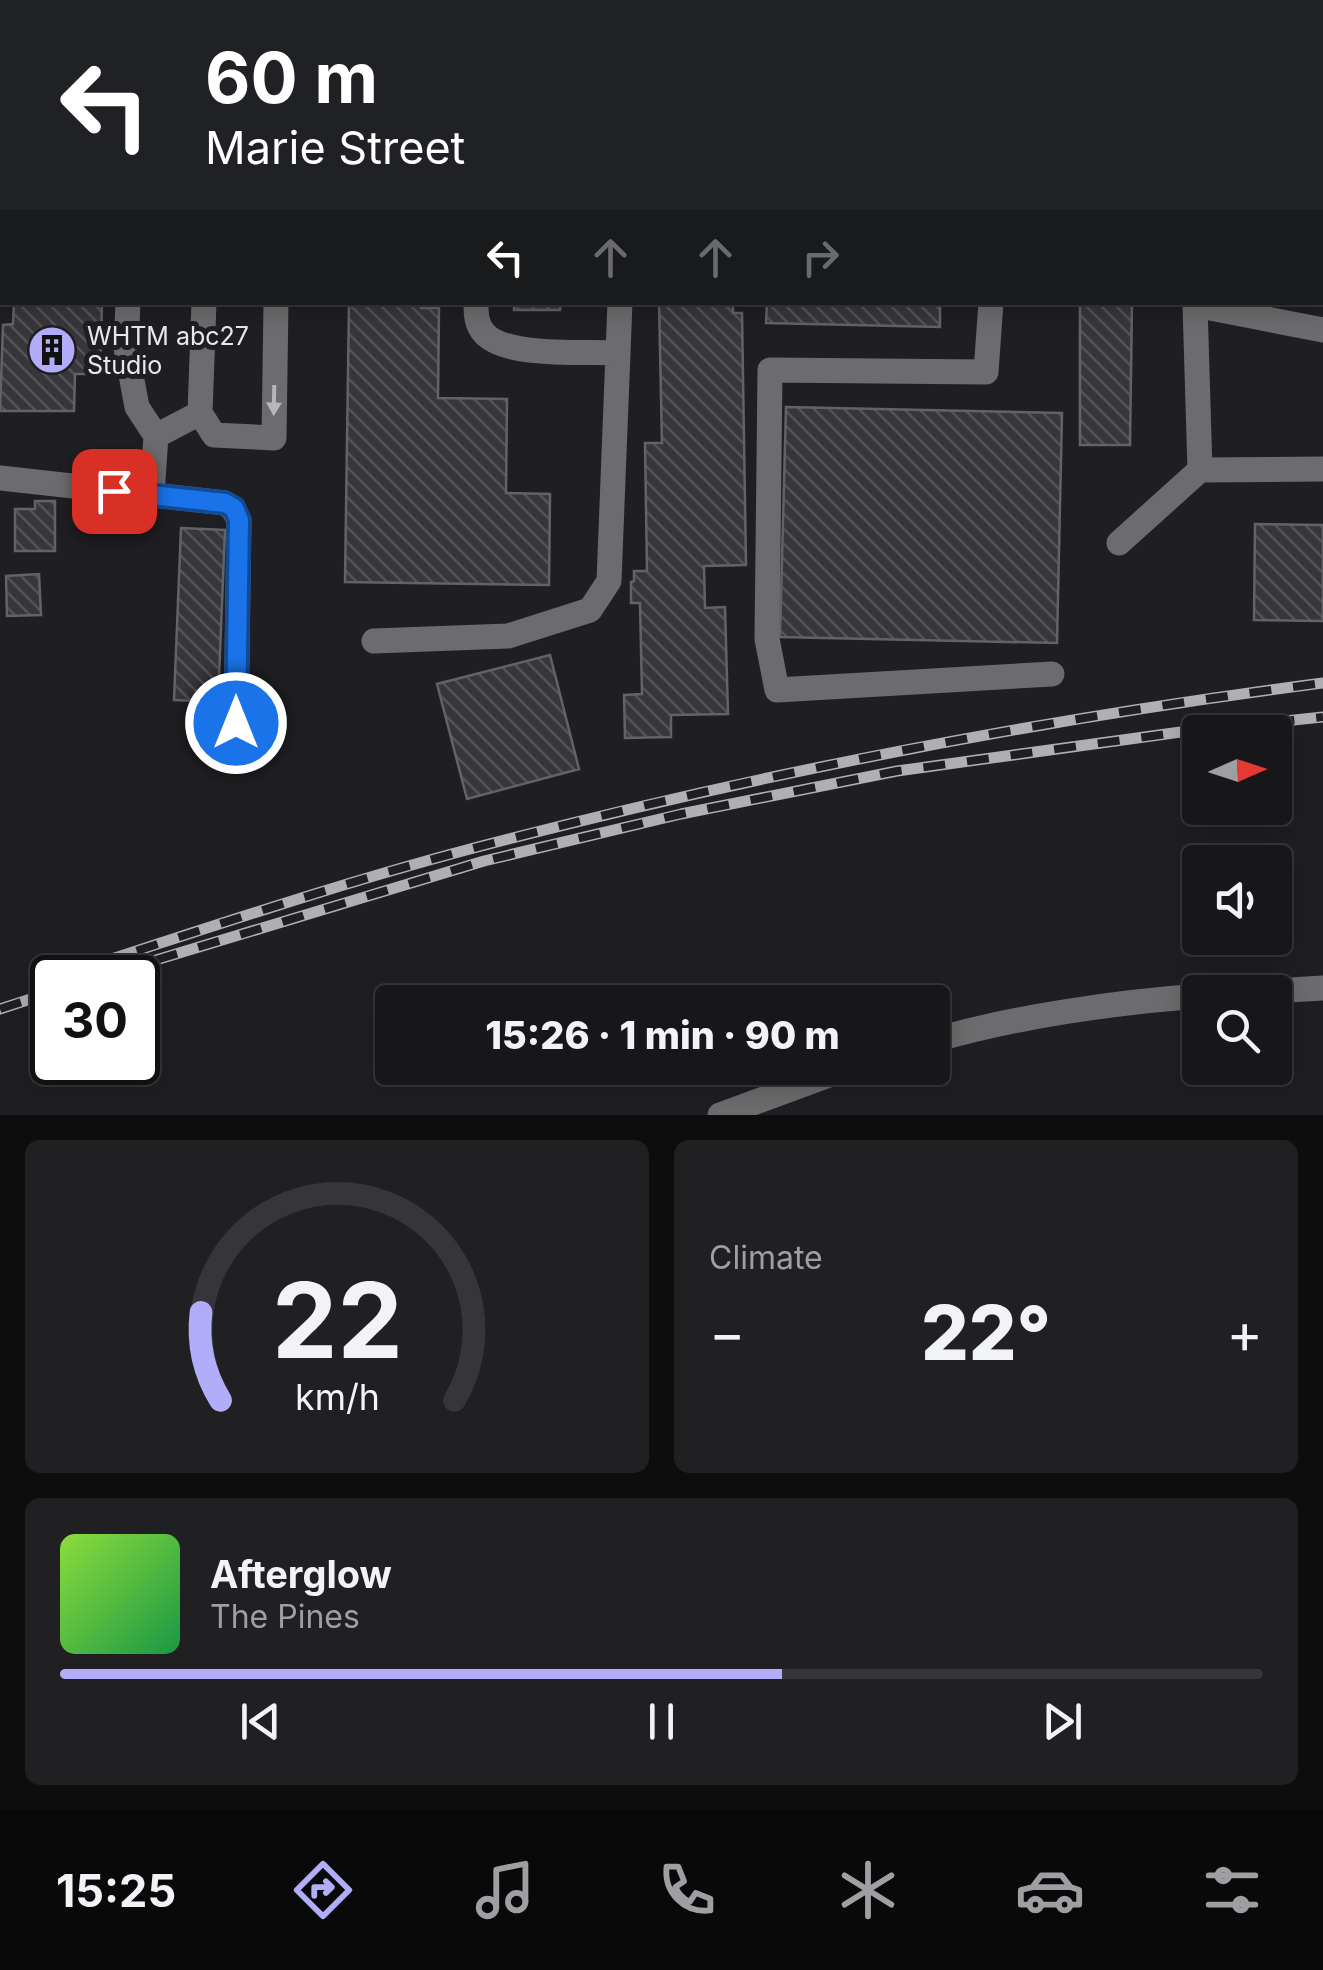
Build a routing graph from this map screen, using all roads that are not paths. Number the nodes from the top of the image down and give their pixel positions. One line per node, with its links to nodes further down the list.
1 (128, 305): 12 (street)
2 (204, 305): 11 (street)
3 (276, 305): 11 (street, one-way to 11)
4 (476, 305): 10 (street)
5 (620, 305): 10 (street)
6 (992, 305): 19 (street)
7 (1194, 305): 14 (street)
8 (1199, 305): 9 (street)
9 (1323, 330)
10 (618, 352): 18 (street)
11 (200, 413): 12 (street)
12 (156, 436): 16 (street)
13 (1323, 469): 14 (street)
14 (1200, 470): 17 (street)
15 (0, 478): 16 (street)
16 (152, 495): 20 (street)
17 (1119, 543)
18 (374, 641)
19 (1052, 674)
20 (236, 723)
21 (1323, 988): 22 (street)
22 (1292, 990)
23 (1182, 997): 24 (street)
24 (950, 1037)
25 (802, 1085): 26 (street)
26 (720, 1115)

